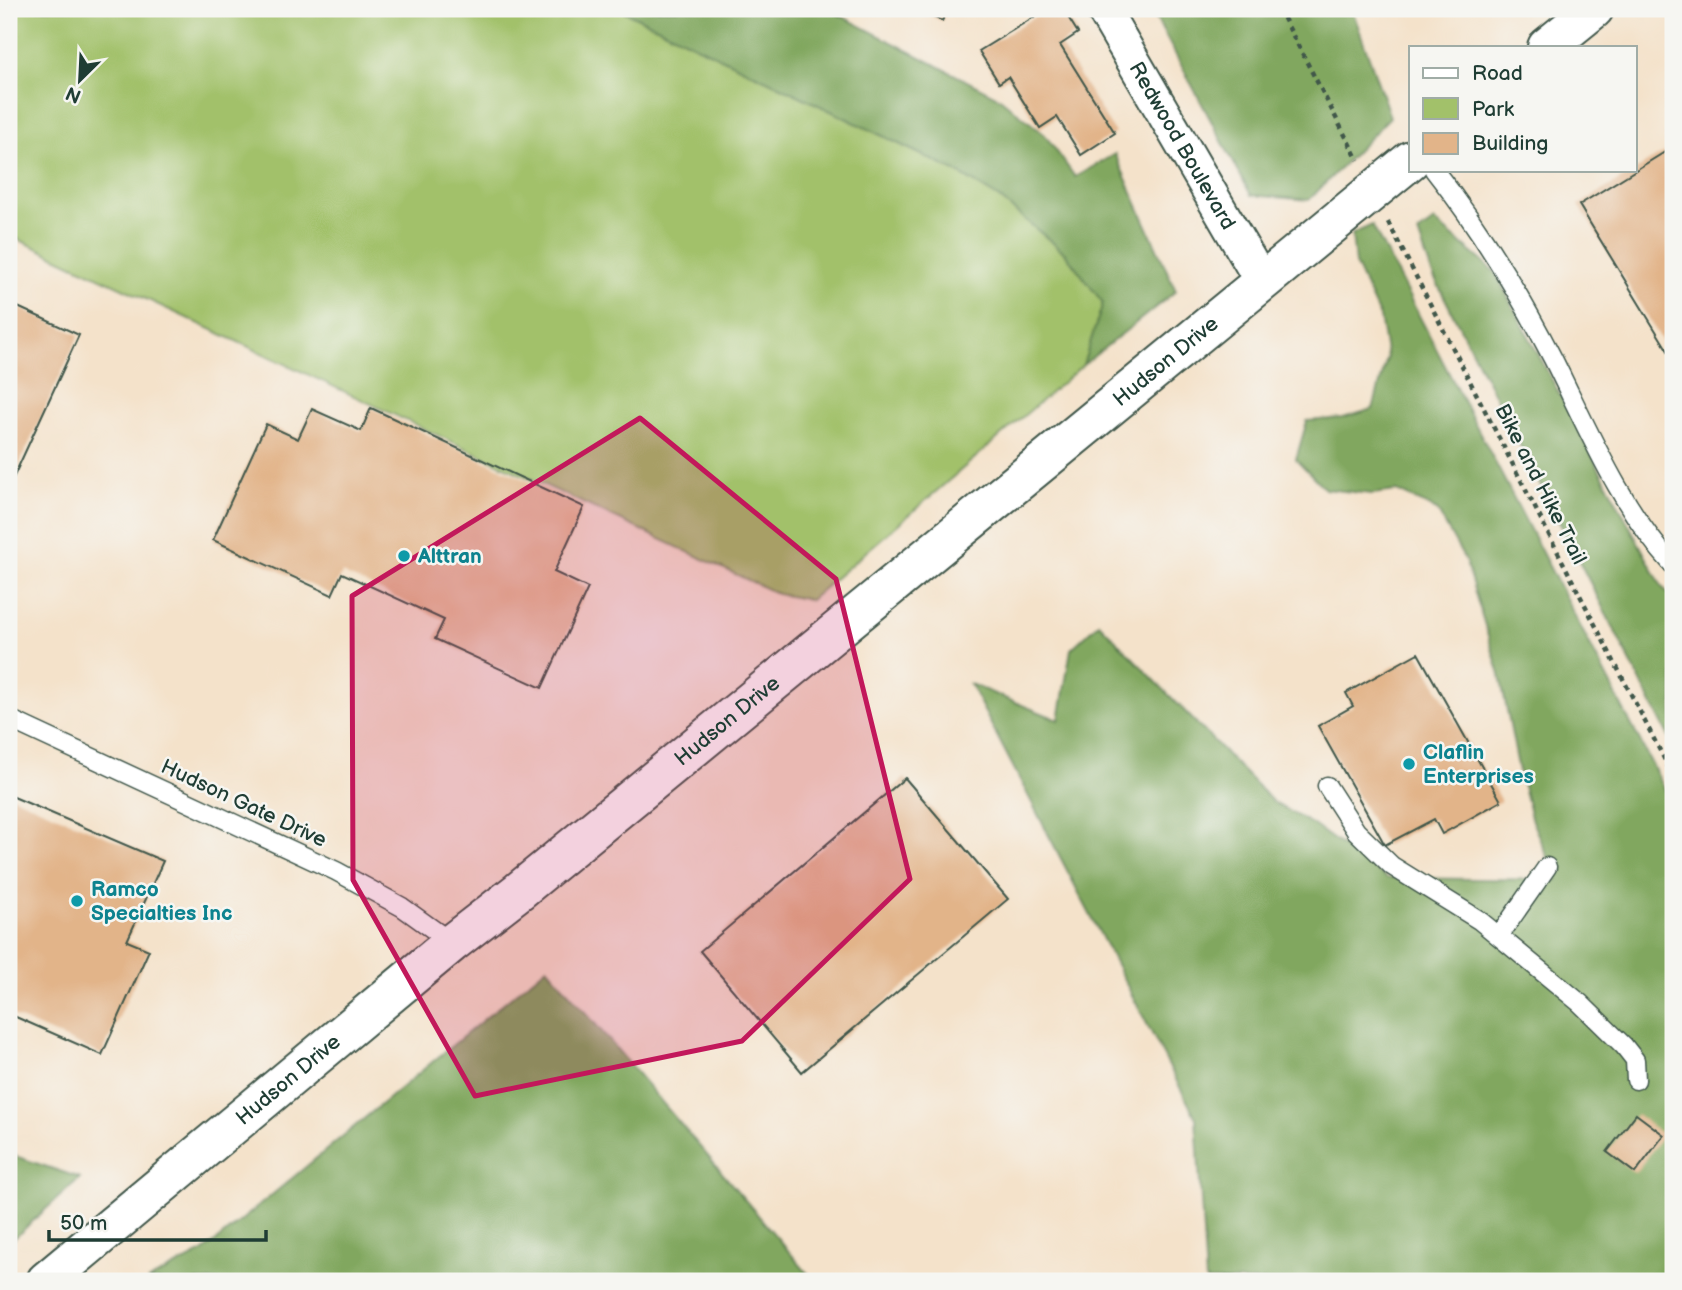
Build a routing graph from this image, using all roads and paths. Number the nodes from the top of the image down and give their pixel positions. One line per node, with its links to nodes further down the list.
1 (1104, 9): 9 (street, Redwood Boulevard)
2 (1279, 9): 6 (path)
3 (1594, 9): 4 (main road)
4 (1548, 46)
5 (1409, 162): 9 (main road, Hudson Drive)
6 (1361, 167)
7 (1436, 172): 10 (lane)
8 (1385, 216): 12 (path, Bike and Hike Trail)
9 (1262, 282): 16 (main road, Hudson Drive)
10 (1673, 565)
11 (9, 719): 16 (lane, Hudson Gate Drive)
12 (1673, 776)
13 (1327, 786): 15 (lane)
14 (1547, 866): 15 (lane)
15 (1499, 936): 17 (lane)
16 (452, 943): 18 (main road, Hudson Drive)
17 (1636, 1080)
18 (46, 1281)

